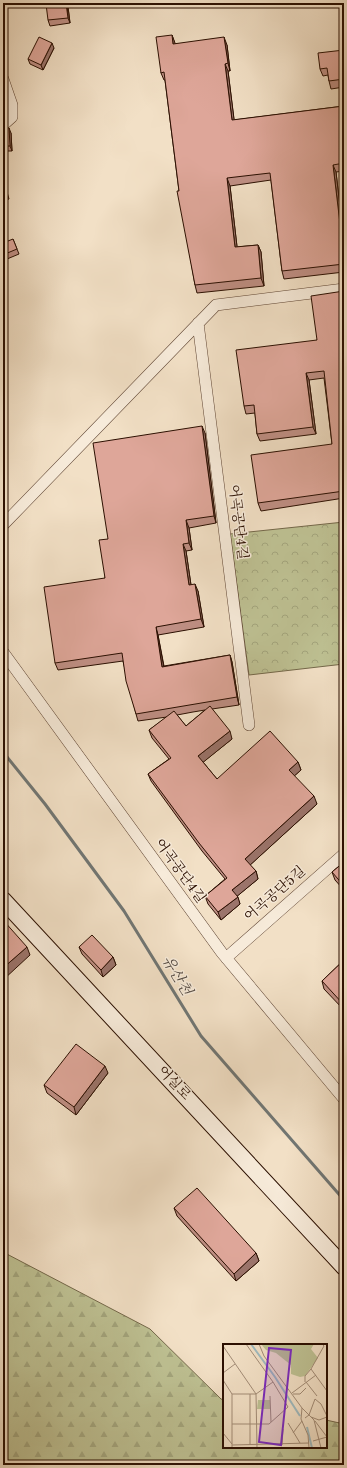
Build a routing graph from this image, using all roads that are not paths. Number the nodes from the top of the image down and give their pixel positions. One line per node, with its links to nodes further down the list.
1 (3, 79): 2 (street)
2 (3, 125)
3 (344, 289): 4 (street)
4 (198, 323): 5 (street); 7 (street, 어곡공단4길)
5 (3, 526)
6 (3, 652): 10 (street, 어곡공단4길)
7 (249, 725)
8 (344, 854): 10 (street, 어곡공단5길)
9 (3, 900): 12 (main road, 어실로)
10 (226, 958): 11 (street, 어곡공단4길)
11 (344, 1099)
12 (344, 1267)

